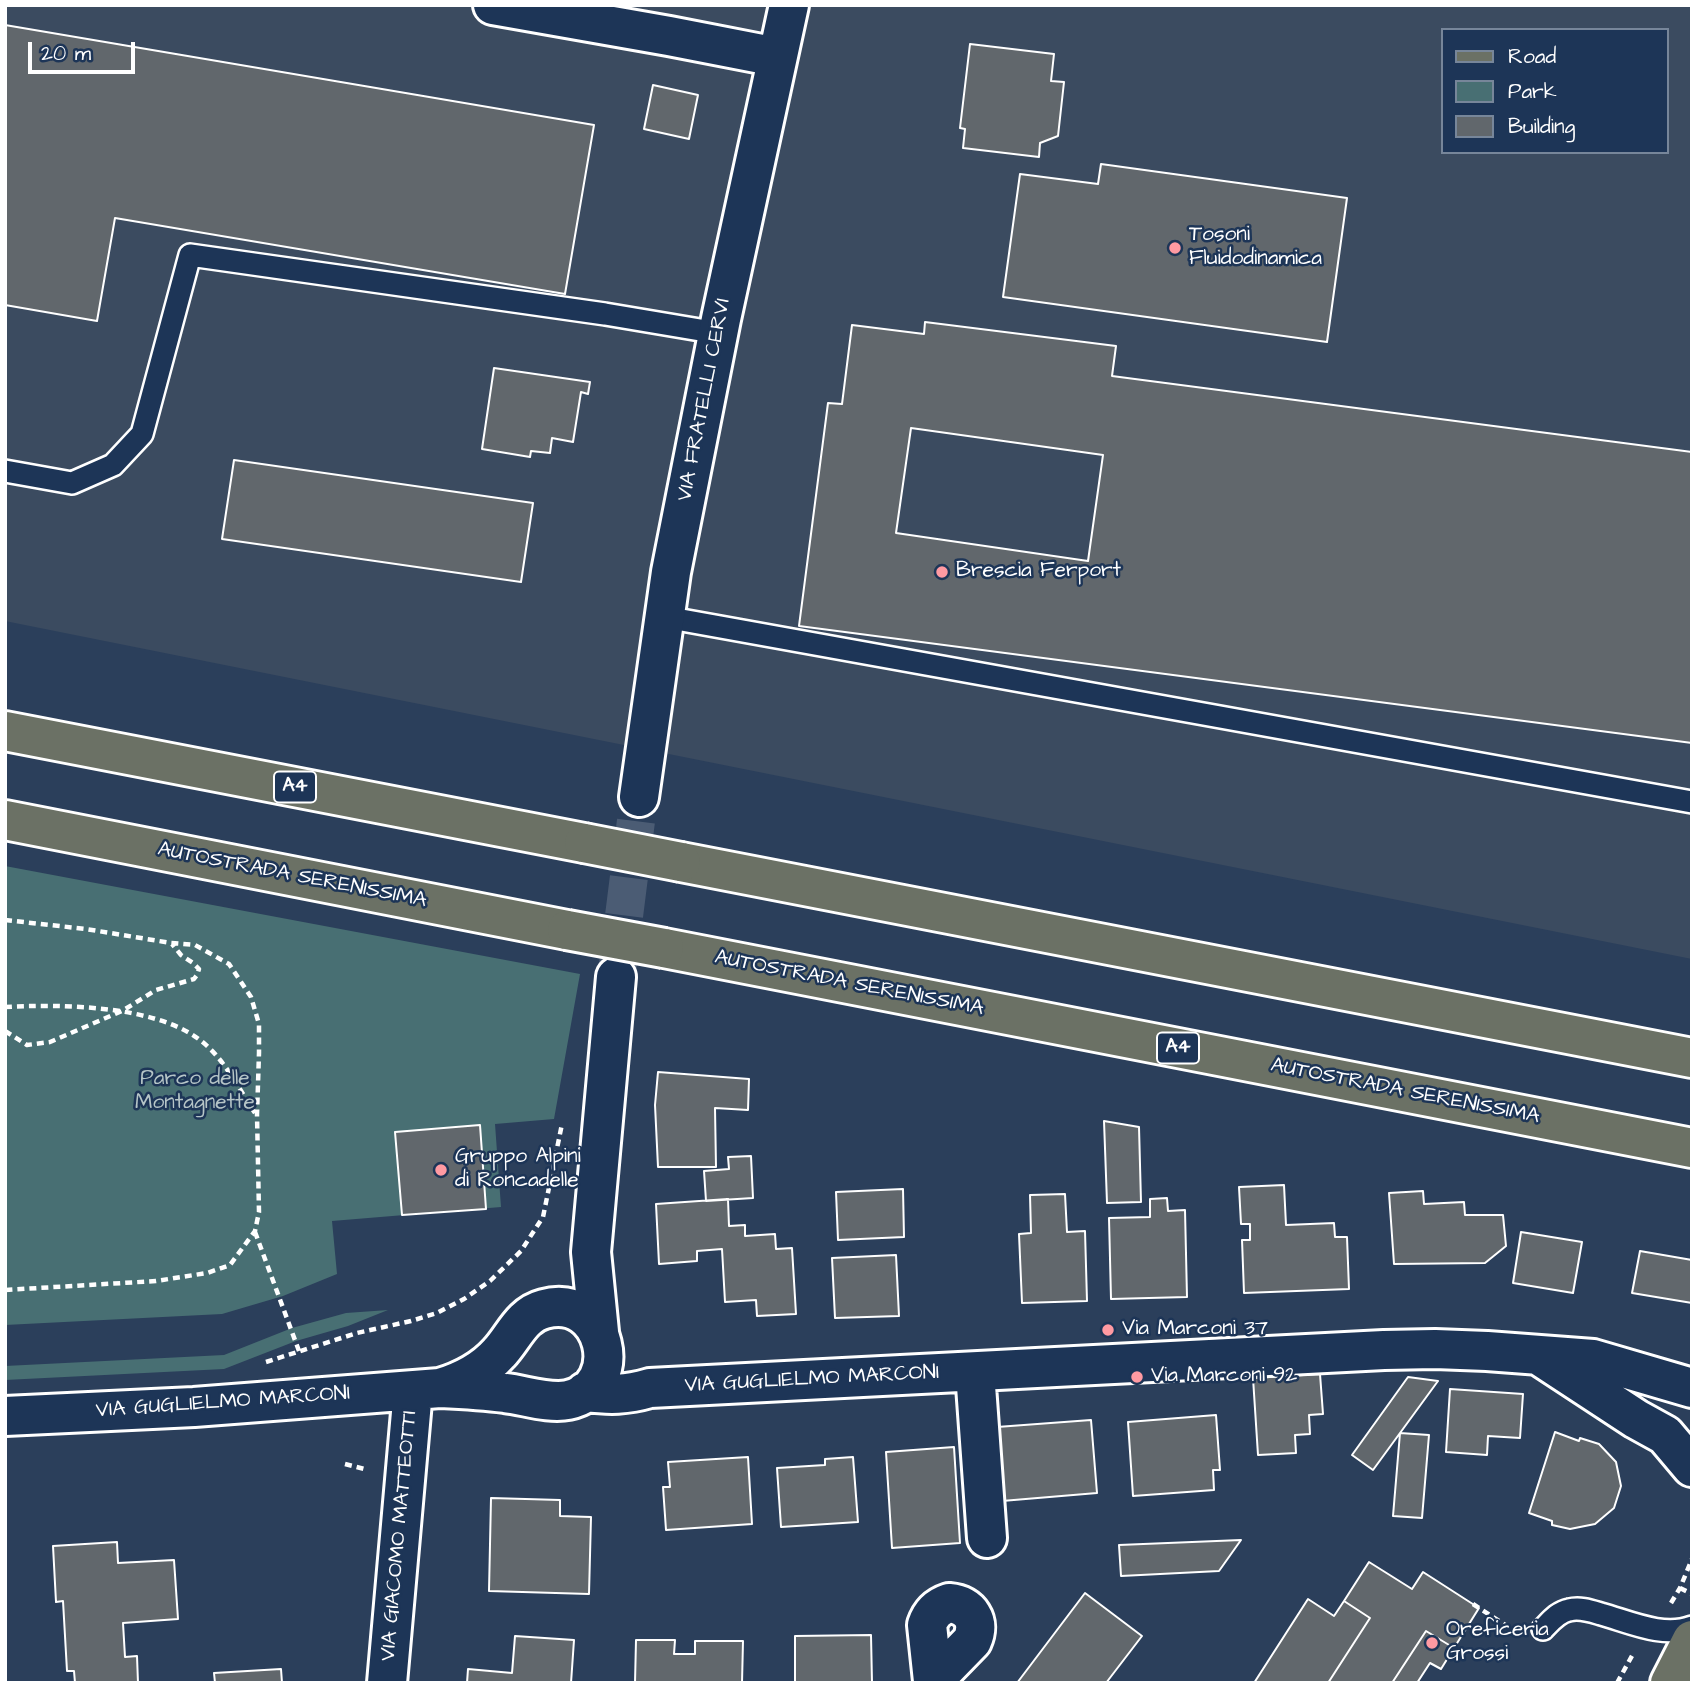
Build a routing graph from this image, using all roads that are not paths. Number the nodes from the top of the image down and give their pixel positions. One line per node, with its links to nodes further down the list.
1 (493, 5): 3 (street)
2 (789, 5): 3 (street, VIA FRATELLI CERVI)
3 (777, 57): 4 (street, VIA FRATELLI CERVI)
4 (718, 333): 5 (lane); 6 (street, VIA FRATELLI CERVI)
5 (5, 471)
6 (665, 617): 8 (street, VIA FRATELLI CERVI); 9 (lane)
7 (5, 731): 12 (main road, A4, bridge)
8 (639, 797)
9 (1692, 802)
10 (5, 820): 13 (main road, AUTOSTRADA SERENISSIMA / A4, bridge)
11 (616, 977): 14 (street)
12 (1692, 1058)
13 (1692, 1148)
14 (591, 1252): 15 (street); 17 (street)
15 (543, 1309): 16 (street, VIA GUGLIELMO MARCONI); 17 (street)
16 (513, 1336): 22 (street, VIA GUGLIELMO MARCONI); 24 (street)
17 (602, 1344): 20 (street); 23 (street)
18 (1539, 1355): 19 (street, VIA GUGLIELMO MARCONI); 21 (street, VIA GUGLIELMO MARCONI); 26 (street)
19 (975, 1372): 20 (street, VIA GUGLIELMO MARCONI); 27 (street)
20 (650, 1388): 23 (street, VIA GUGLIELMO MARCONI)
21 (1692, 1388)
22 (427, 1389): 24 (street, VIA GUGLIELMO MARCONI); 25 (street, VIA GUGLIELMO MARCONI); 31 (street, VIA GIACOMO MATTEOTTI)
23 (585, 1392): 24 (street, VIA GUGLIELMO MARCONI)
24 (538, 1398)
25 (5, 1416)
26 (1692, 1466)
27 (987, 1538)
28 (1692, 1627): 29 (lane)
29 (1543, 1629)
30 (1692, 1640): 32 (main road)
31 (387, 1683)
32 (1670, 1683)

